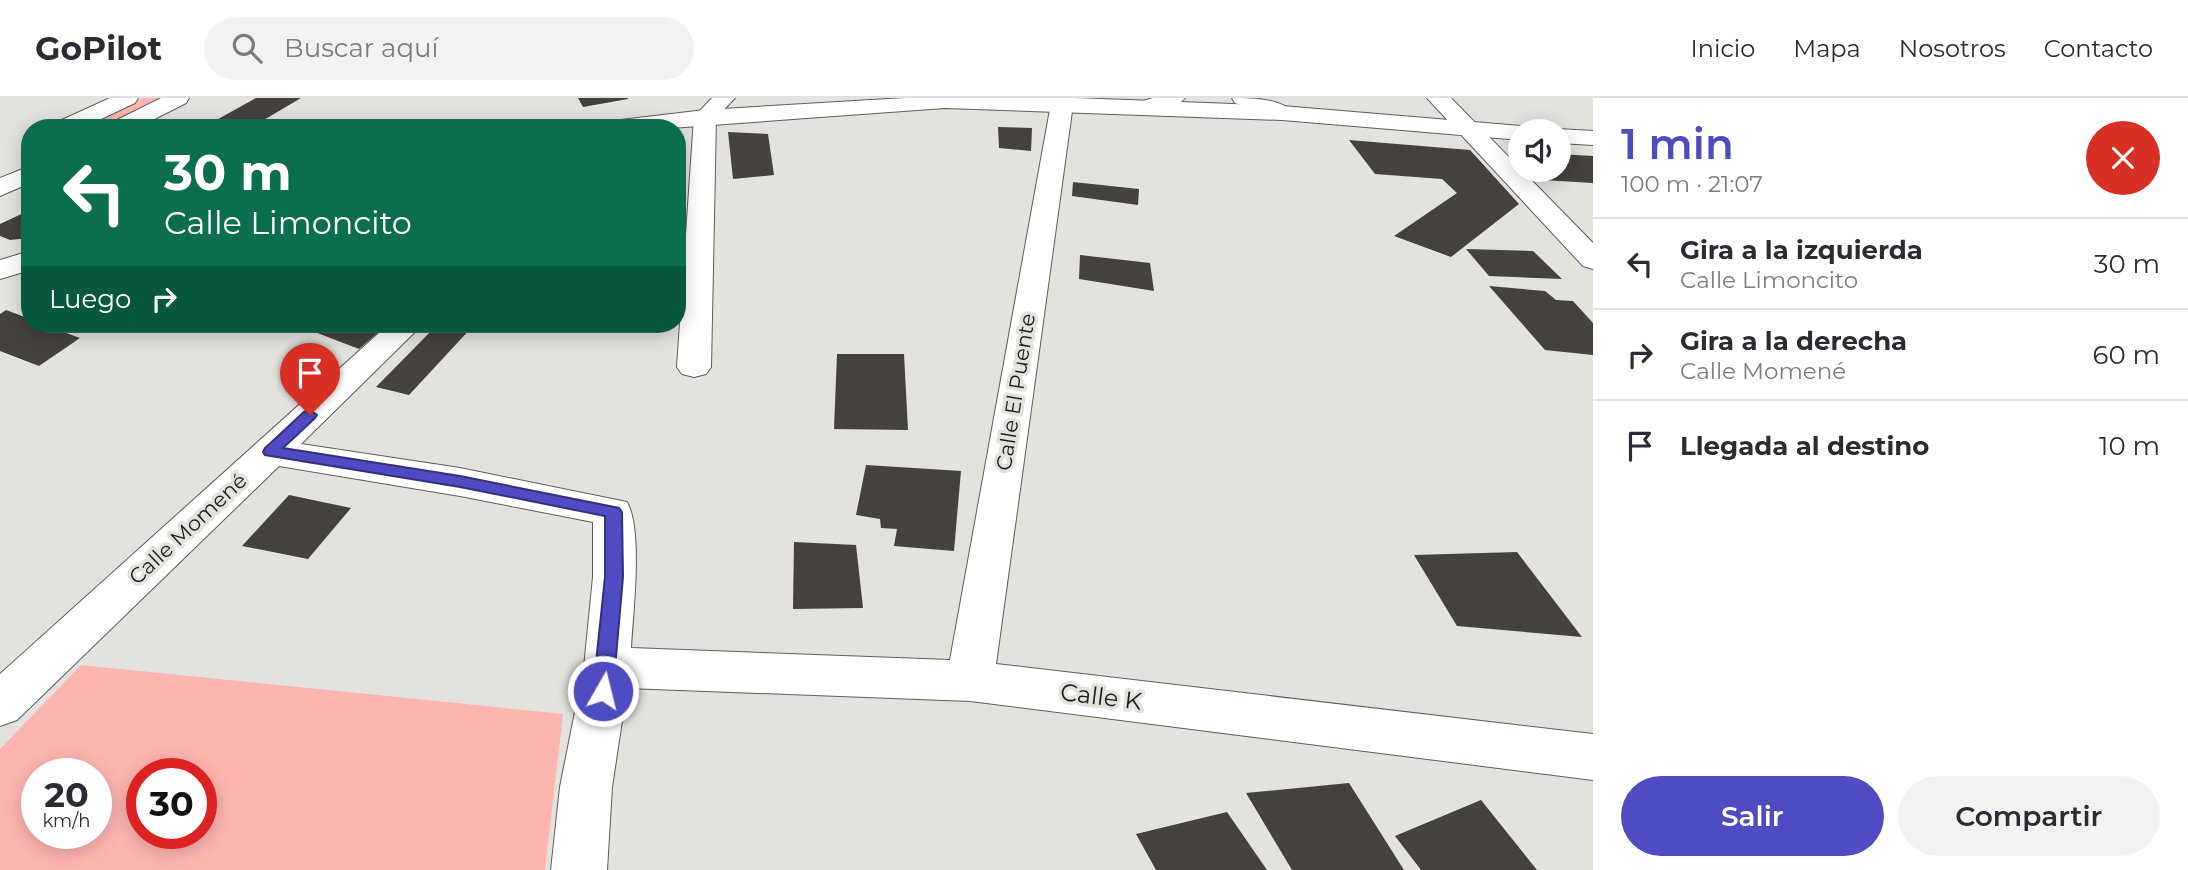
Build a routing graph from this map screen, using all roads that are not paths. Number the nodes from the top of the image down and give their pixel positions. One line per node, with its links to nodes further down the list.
1 (127, 98): 10 (main road)
2 (178, 98): 11 (main road)
3 (1174, 98): 8 (main road)
4 (1243, 98): 9 (main road)
5 (1438, 98): 13 (main road)
6 (1061, 101): 7 (main road); 8 (main road); 26 (main road, Calle El Puente)
7 (715, 107): 12 (main road); 23 (main road)
8 (1148, 107): 9 (main road)
9 (1282, 113): 13 (main road)
10 (83, 119)
11 (137, 119)
12 (658, 119)
13 (1472, 130): 14 (main road); 19 (main road)
14 (1508, 133)
15 (1571, 137): 16 (main road)
16 (1593, 138)
17 (21, 178): 18 (main road)
18 (0, 188)
19 (1593, 260)
20 (21, 263): 21 (main road)
21 (0, 270)
22 (397, 333): 24 (main road, Calle Momené)
23 (694, 367)
24 (271, 452): 25 (main road); 27 (main road, Calle Momené)
25 (607, 667): 26 (main road, Calle K); 29 (main road)
26 (970, 681): 28 (main road, Calle K)
27 (0, 705)
28 (1593, 757)
29 (579, 870)

